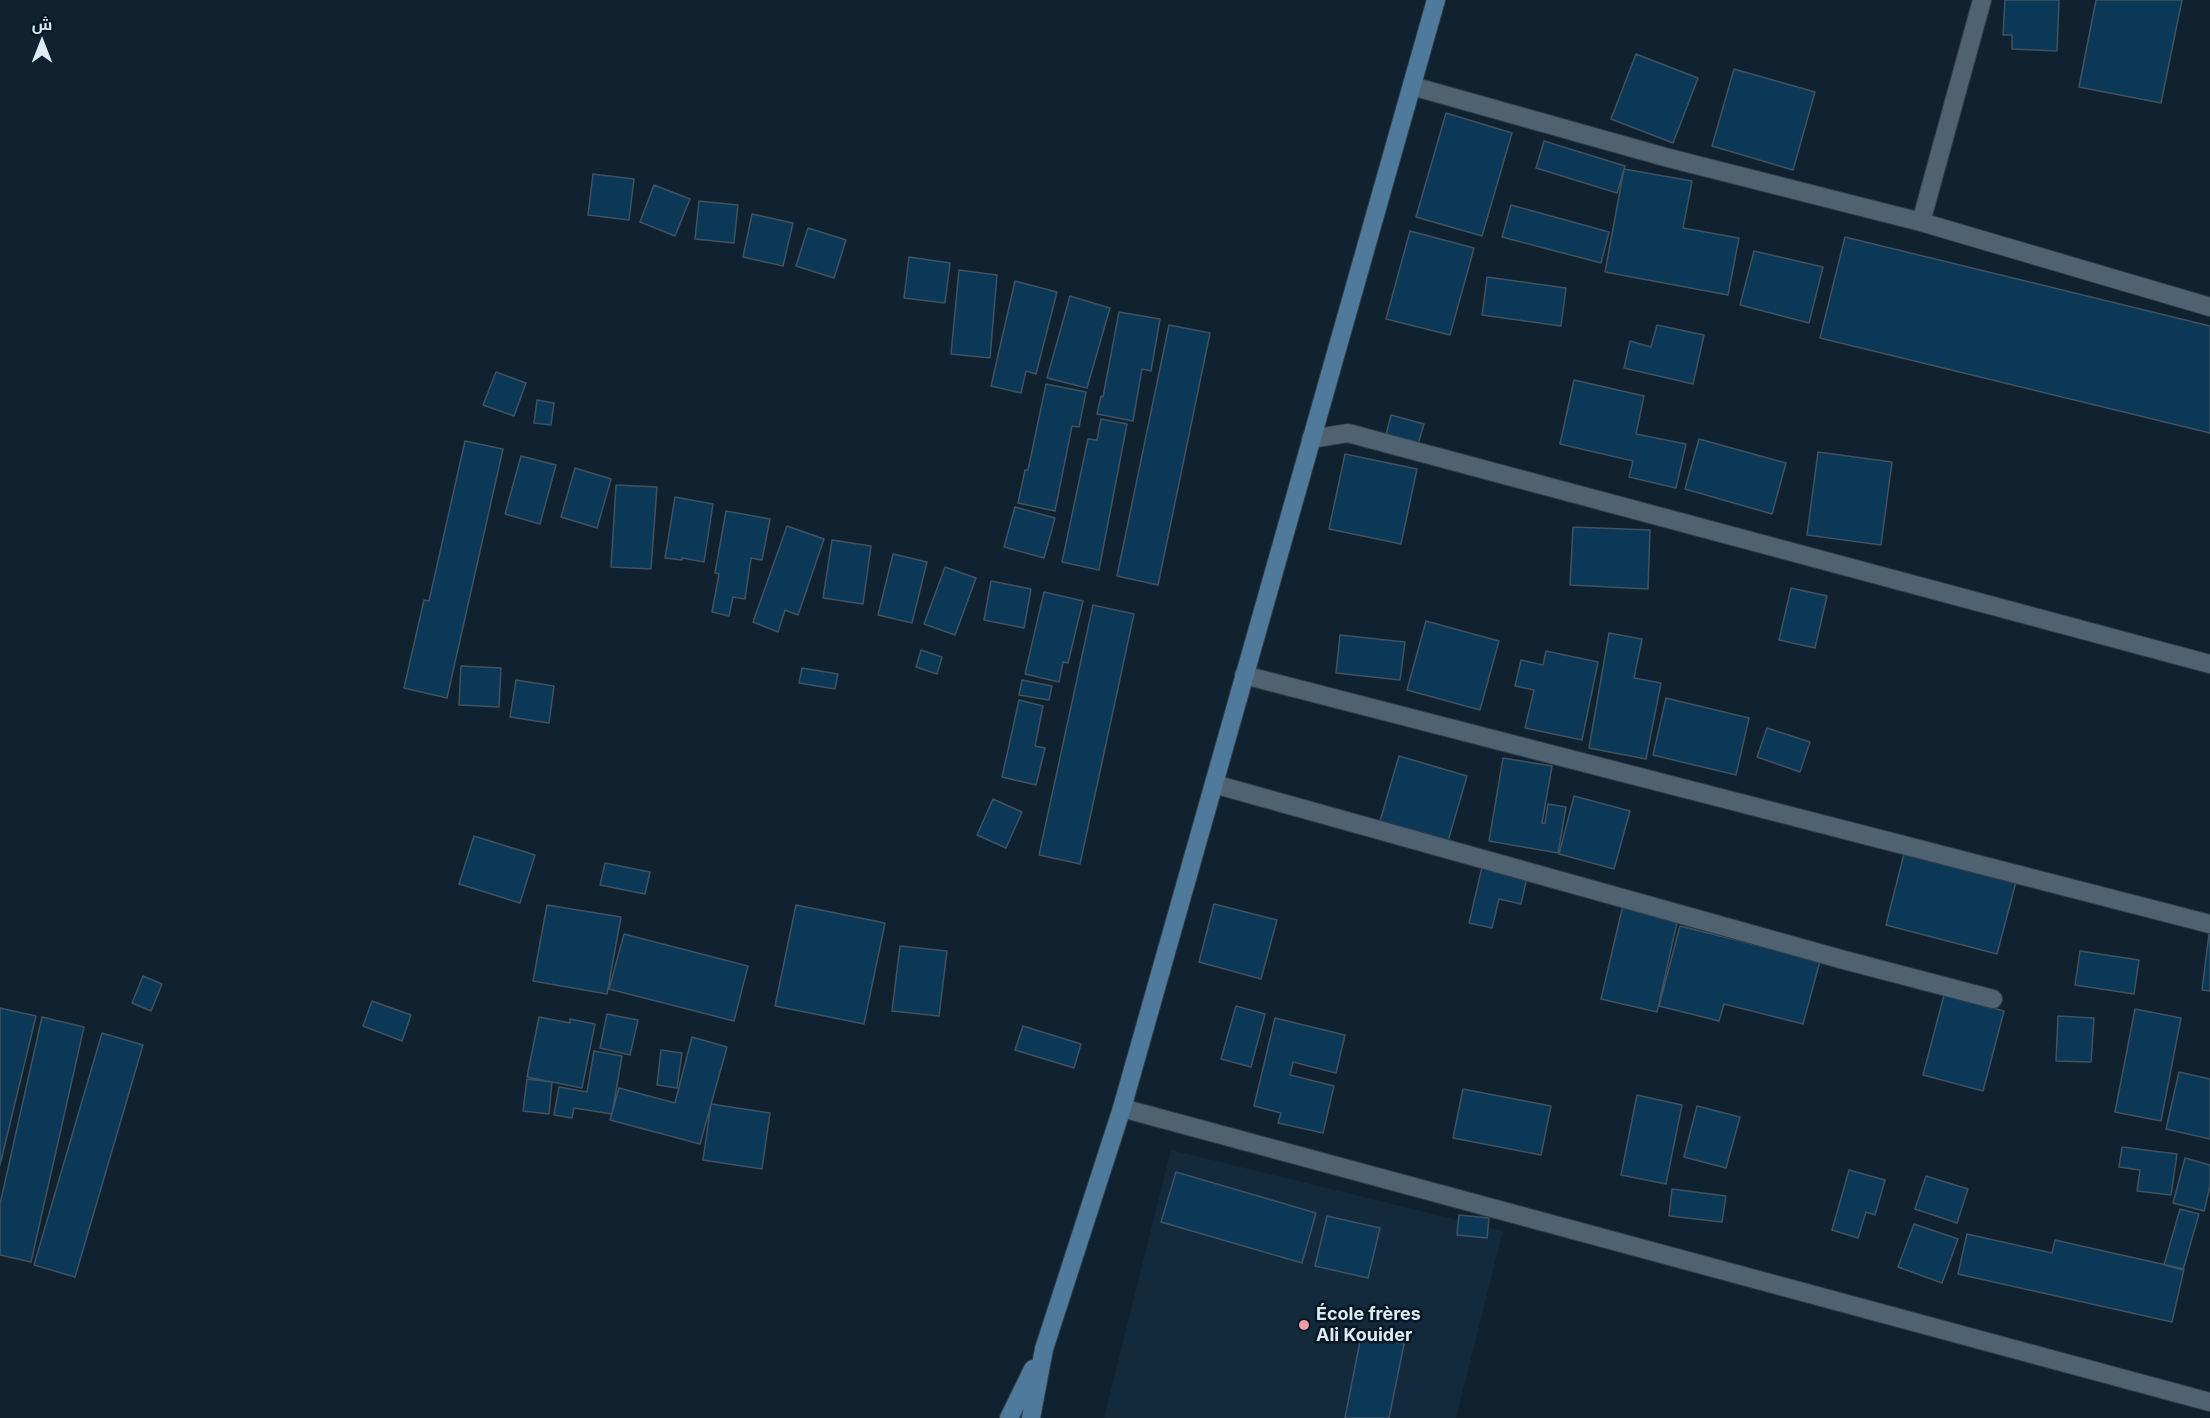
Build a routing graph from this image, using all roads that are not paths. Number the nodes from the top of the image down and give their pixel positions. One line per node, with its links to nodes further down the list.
1 (1436, 0): 3 (street)
2 (1982, 0): 4 (street)
3 (1412, 86): 4 (street); 6 (street)
4 (1921, 222): 5 (street)
5 (2210, 307)
6 (1311, 439): 7 (street); 8 (street)
7 (2210, 664)
8 (1244, 675): 9 (street); 10 (street)
9 (1214, 784): 11 (street); 12 (street)
10 (2210, 924)
11 (1992, 999)
12 (1122, 1108): 13 (street); 14 (street)
13 (1044, 1349): 15 (street); 16 (street)
14 (2210, 1402)
15 (1009, 1418)
16 (1031, 1418)

